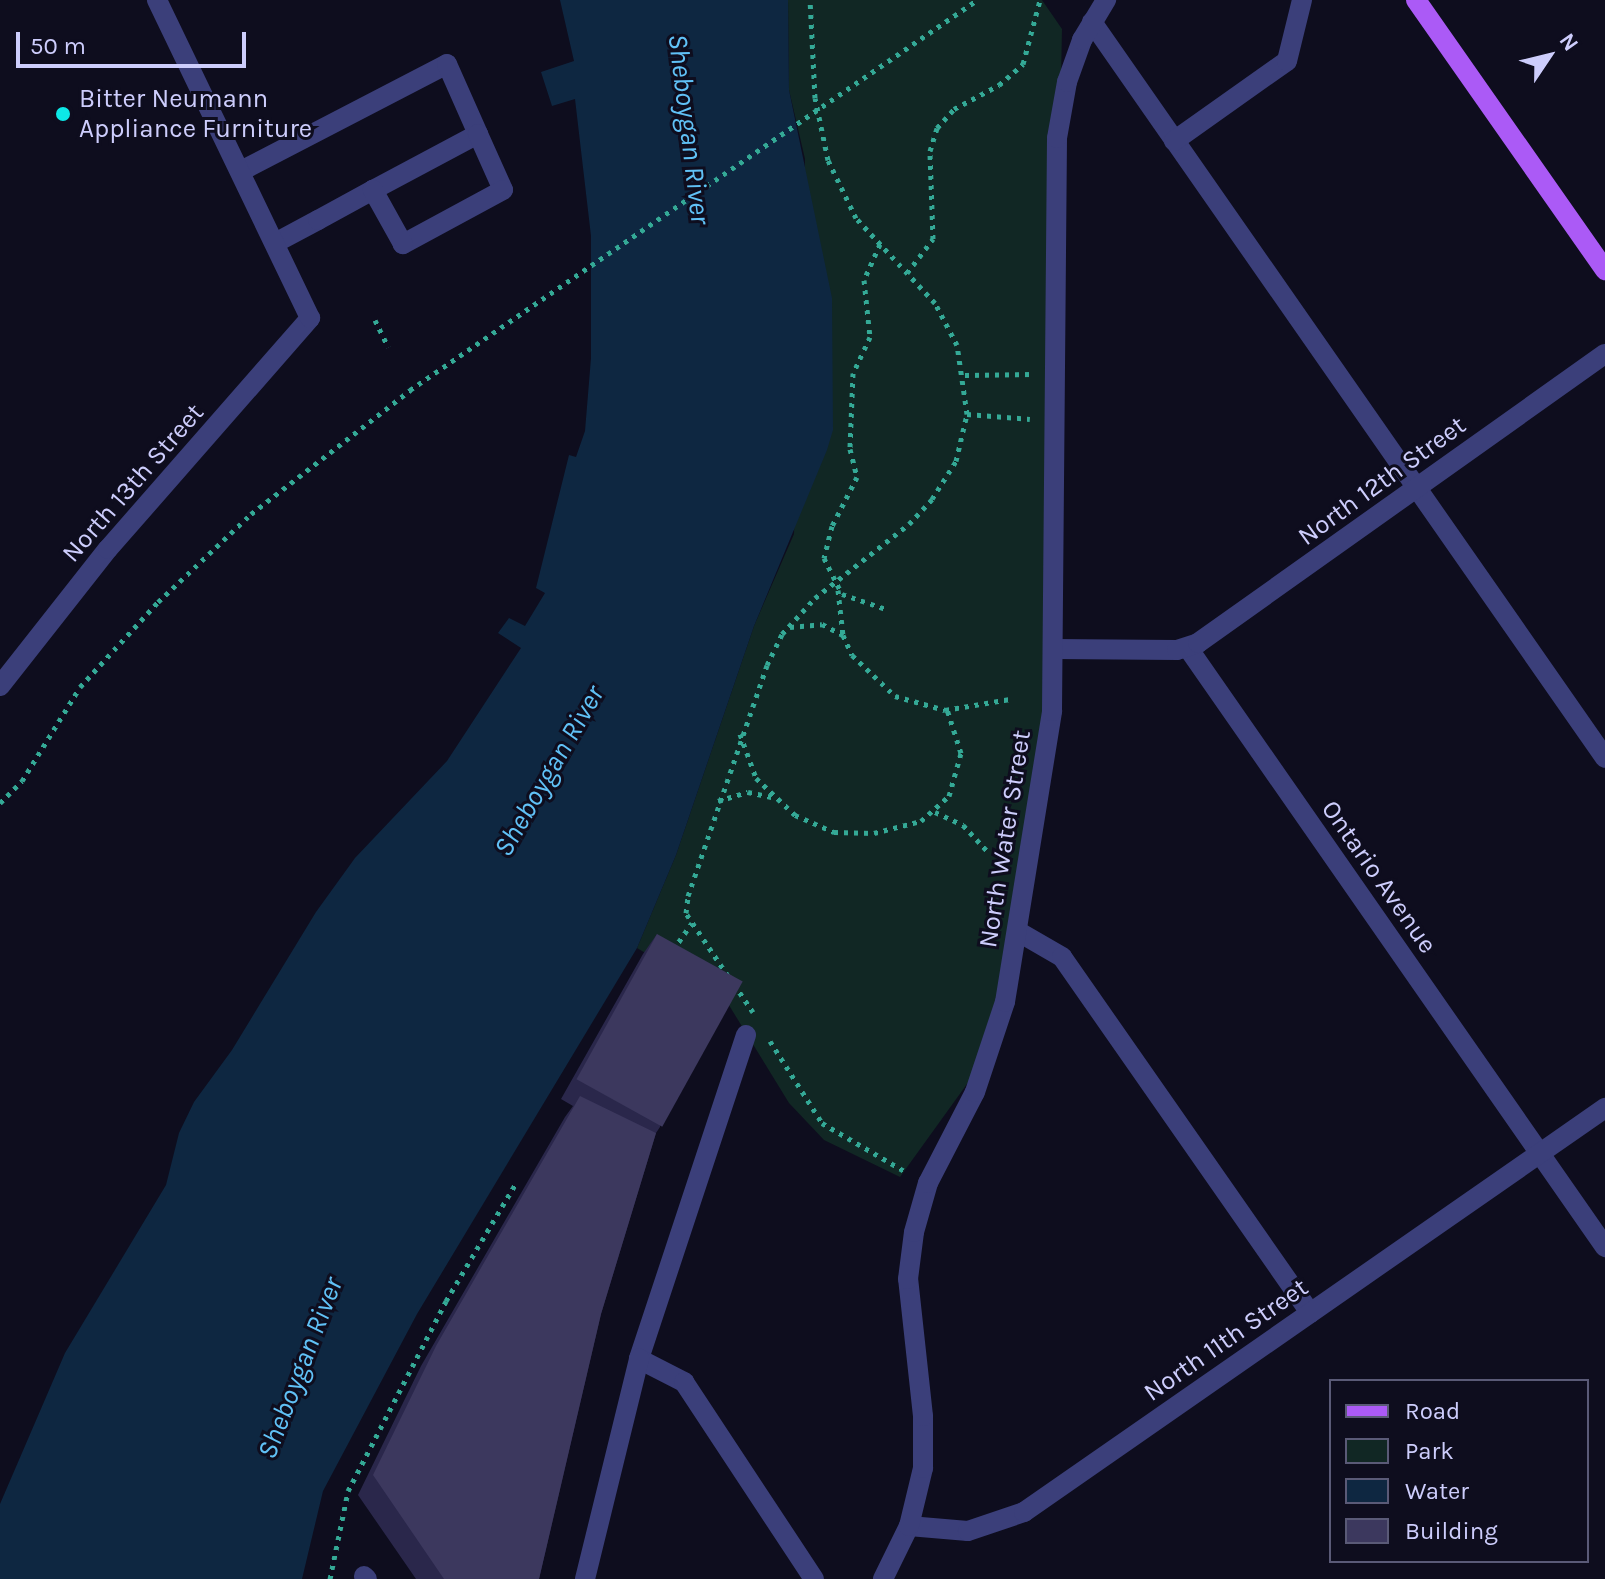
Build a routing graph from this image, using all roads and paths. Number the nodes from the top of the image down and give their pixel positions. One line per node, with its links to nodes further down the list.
1 (157, 0): 11 (street)
2 (810, 0): 14 (path)
3 (977, 0): 39 (path)
4 (1040, 0): 16 (path)
5 (1106, 0): 8 (street)
6 (1302, 0): 10 (street)
7 (1416, 0): 15 (main road)
8 (1092, 22): 10 (street); 20 (street, North Water Street)
9 (478, 134): 11 (street); 12 (street); 12 (street)
10 (1174, 141): 24 (street)
11 (241, 171): 13 (street)
12 (373, 190): 13 (street)
13 (275, 243): 32 (street, North 13th Street)
14 (880, 244): 16 (path); 25 (path)
15 (1605, 270)
16 (907, 273): 21 (path)
17 (375, 320): 18 (path)
18 (388, 347)
19 (1605, 354): 24 (street, North 12th Street)
20 (1055, 373): 21 (path); 23 (street, North Water Street)
21 (965, 375): 22 (path)
22 (967, 414): 23 (path); 25 (path)
23 (1055, 421): 31 (street, North Water Street)
24 (1416, 488): 30 (street, North 12th Street); 36 (street)
25 (833, 583): 26 (path); 28 (path)
26 (838, 589): 27 (path); 29 (path)
27 (886, 609)
28 (789, 627): 29 (path); 35 (path)
29 (843, 635): 34 (path)
30 (1188, 648): 31 (street); 47 (street, Ontario Avenue)
31 (1053, 649): 43 (street, North Water Street)
32 (0, 686)
33 (1010, 699): 34 (path)
34 (947, 709): 40 (path)
35 (740, 733): 37 (path); 38 (path)
36 (1605, 758)
37 (776, 800): 38 (path); 40 (path)
38 (718, 801): 42 (path)
39 (0, 803)
40 (935, 812): 41 (path)
41 (987, 851)
42 (692, 923): 44 (path); 45 (path)
43 (1017, 931): 49 (street, North Water Street); 51 (street)
44 (670, 953)
45 (758, 1031): 49 (path); 52 (street)
46 (1605, 1108): 47 (street, North 11th Street)
47 (1540, 1153): 50 (street, Ontario Avenue); 51 (street, North 11th Street)
48 (516, 1183): 54 (path)
49 (928, 1183): 53 (street, North Water Street)
50 (1605, 1247)
51 (1310, 1313): 53 (street, North 11th Street)
52 (639, 1359): 55 (street); 56 (street)
53 (909, 1526): 57 (street)
54 (330, 1579)
55 (585, 1579)
56 (814, 1579)
57 (883, 1579)

